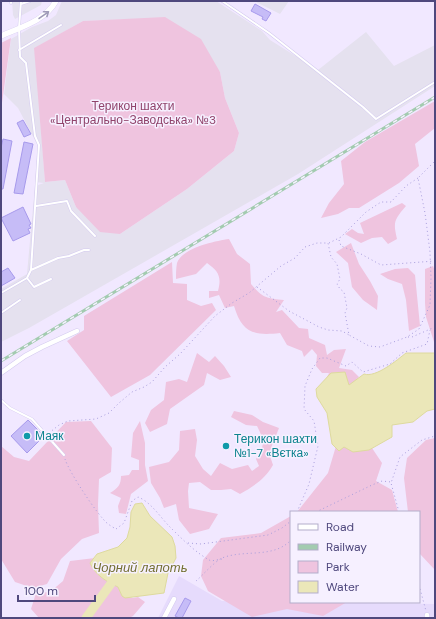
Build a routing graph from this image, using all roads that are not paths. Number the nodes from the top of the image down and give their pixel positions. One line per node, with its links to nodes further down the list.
1 (30, 1): 4 (lane)
2 (56, 1): 6 (street, one-way to 2)
3 (222, 1): 9 (lane)
4 (21, 3): 6 (lane)
5 (61, 25): 8 (lane)
6 (19, 28): 7 (street); 8 (lane)
7 (1, 36)
8 (19, 50): 10 (lane)
9 (435, 82)
10 (36, 206): 11 (lane); 13 (lane)
11 (95, 236)
12 (89, 250): 13 (lane)
13 (31, 270): 14 (lane)
14 (27, 278): 15 (lane); 16 (lane)
15 (51, 279)
16 (1, 293)
17 (20, 300): 18 (lane)
18 (1, 313)
19 (77, 331): 20 (street)
20 (1, 373)
21 (1, 400): 22 (lane)
22 (64, 455)
23 (174, 599): 24 (street)
24 (164, 618)

